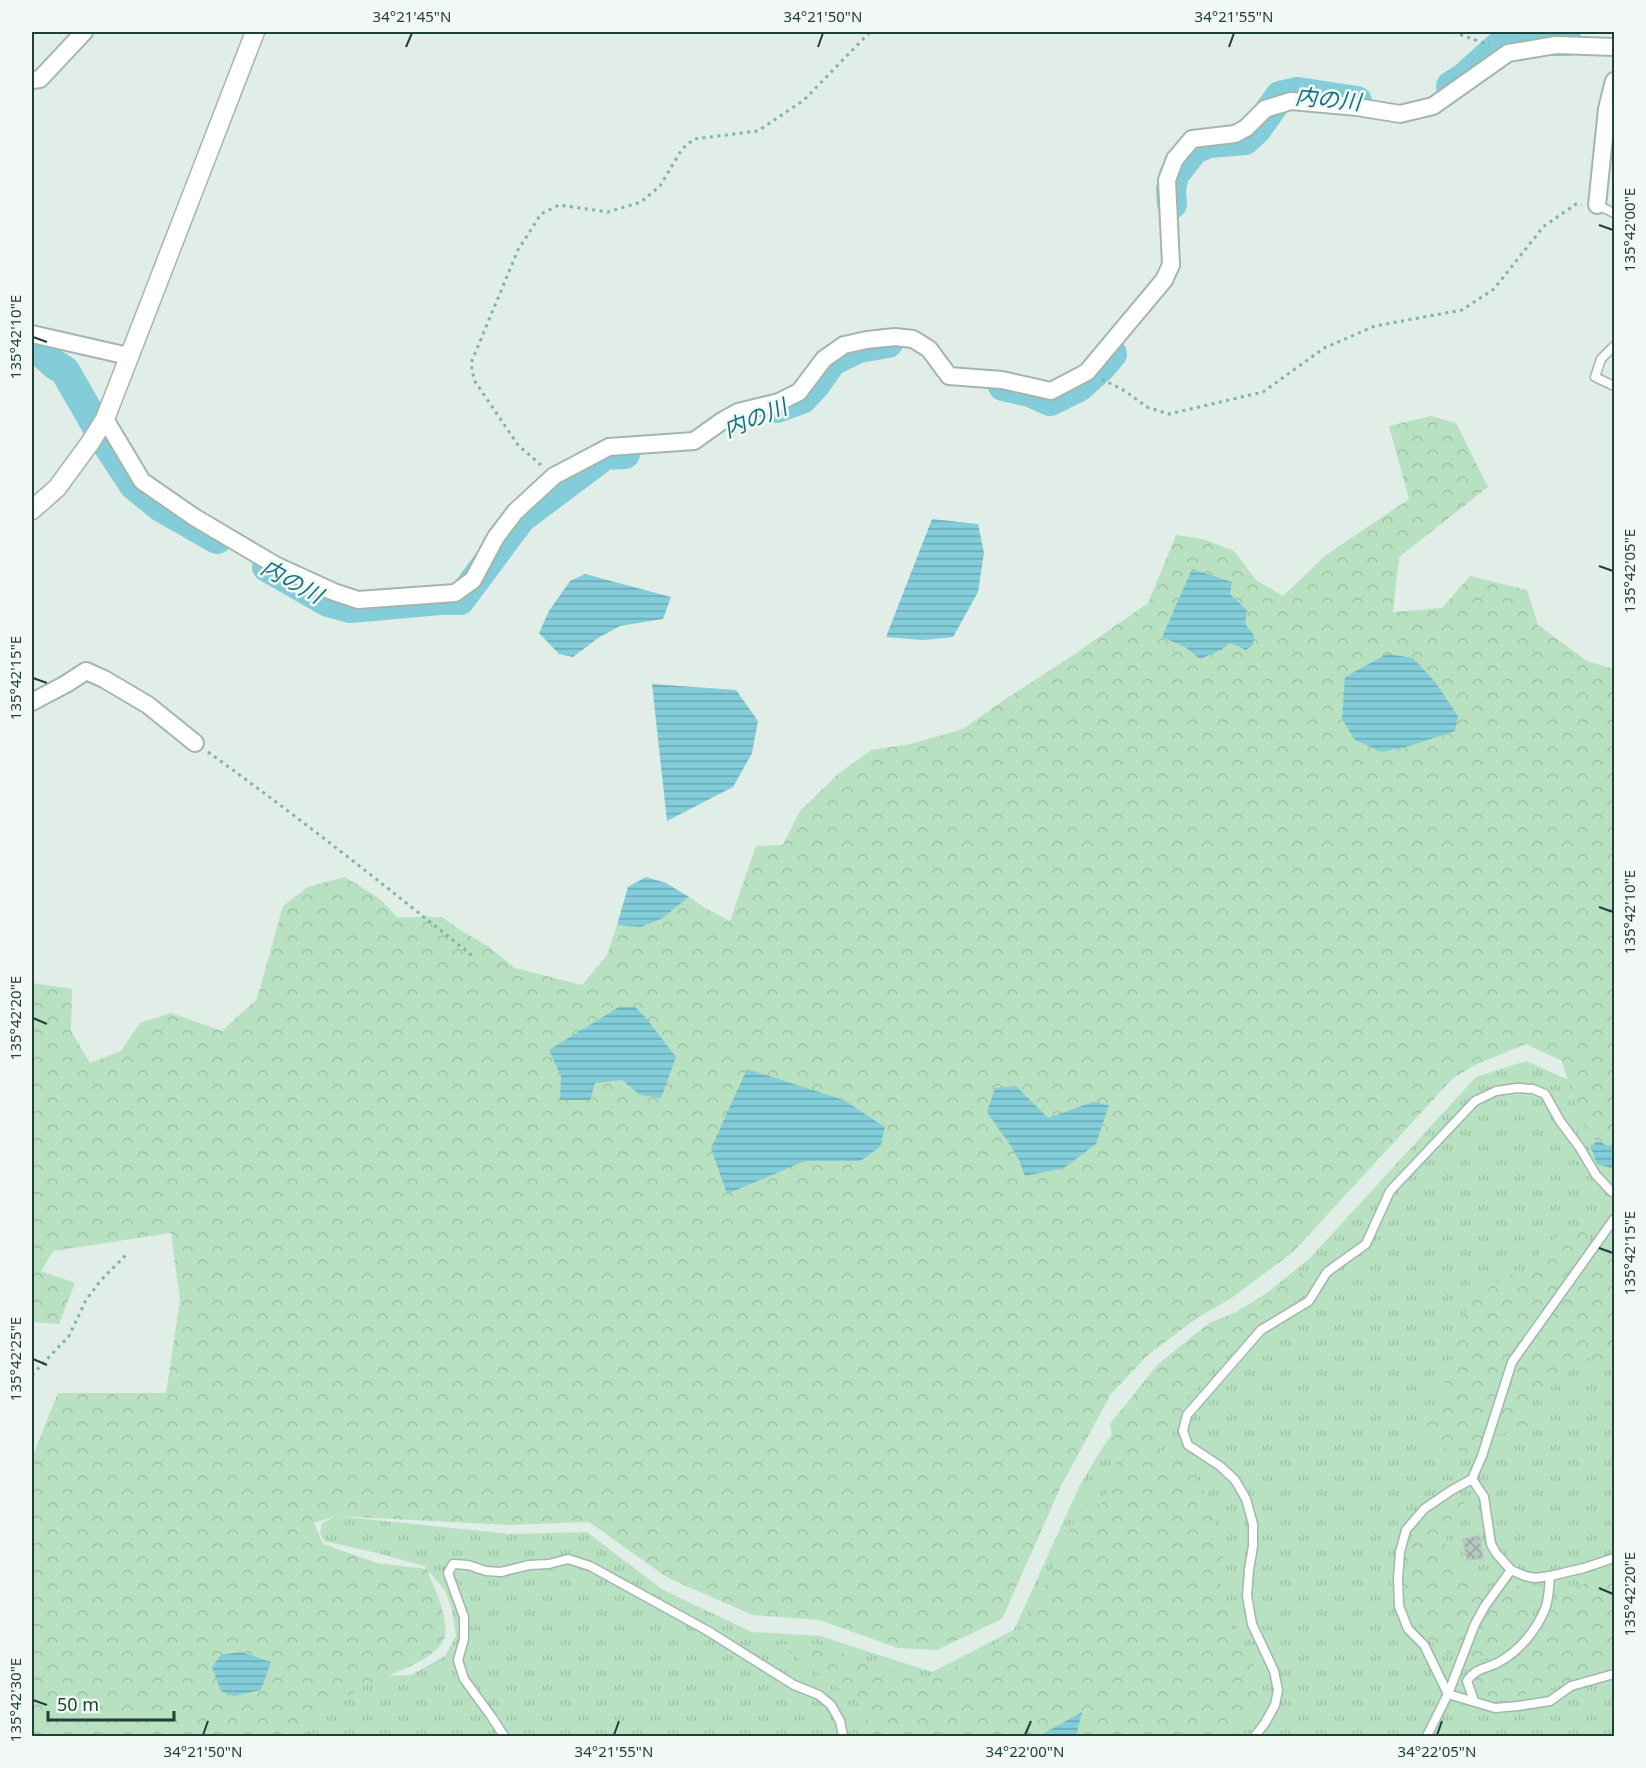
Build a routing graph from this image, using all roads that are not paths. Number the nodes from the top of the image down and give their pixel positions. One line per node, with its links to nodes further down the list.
1 (84, 32): 5 (street)
2 (255, 32): 11 (street)
3 (1603, 32): 4 (street)
4 (1614, 45): 13 (street)
5 (32, 80)
6 (1614, 81): 7 (street)
7 (1597, 205): 8 (lane)
8 (1614, 213)
9 (32, 334): 11 (street)
10 (1614, 346): 12 (lane)
11 (128, 356): 13 (street)
12 (1614, 386)
13 (105, 419): 14 (street)
14 (32, 510)
15 (32, 702): 16 (street)
16 (195, 743)
17 (1614, 1193): 28 (lane)
18 (1614, 1219): 19 (lane)
19 (1472, 1479): 21 (lane); 24 (lane)
20 (1614, 1558): 22 (lane)
21 (1511, 1570): 22 (lane); 24 (lane)
22 (1550, 1576): 25 (lane)
23 (1614, 1674): 25 (lane)
24 (1448, 1694): 25 (lane); 29 (lane)
25 (1474, 1701)
26 (504, 1737): 27 (lane)
27 (843, 1737)
28 (1254, 1737)
29 (1427, 1737)

